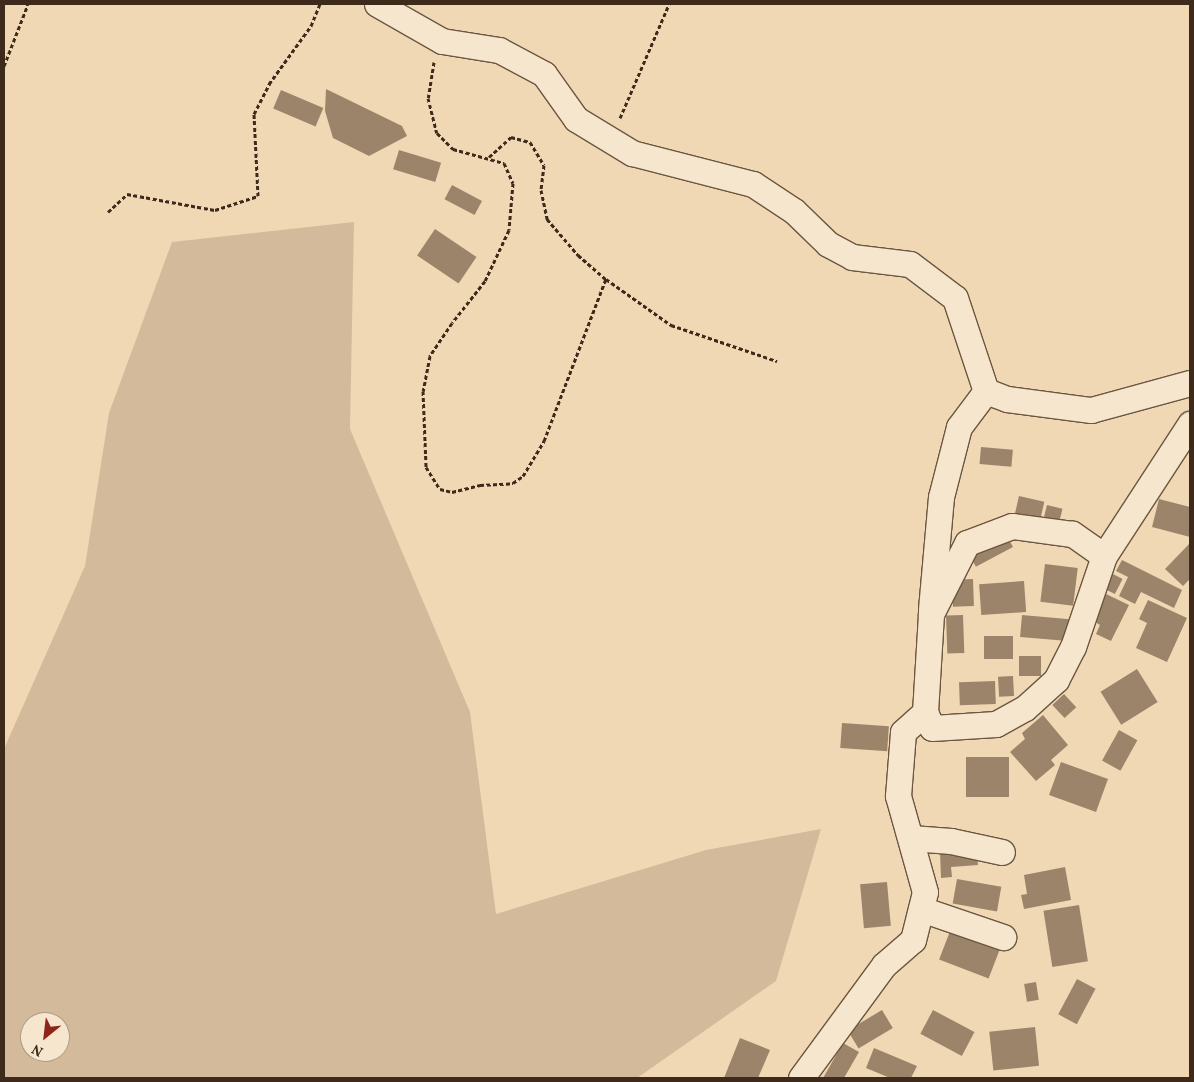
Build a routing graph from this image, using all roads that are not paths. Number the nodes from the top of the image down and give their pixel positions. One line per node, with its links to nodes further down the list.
1 (377, 4): 3 (street)
2 (1190, 383): 3 (street)
3 (986, 391): 6 (street)
4 (1190, 424): 5 (street)
5 (1104, 556): 6 (street); 7 (street)
6 (931, 614): 7 (street)
7 (925, 712): 8 (street)
8 (911, 838): 9 (street); 10 (street)
9 (1002, 852)
10 (921, 909): 11 (street); 12 (street)
11 (1003, 937)
12 (801, 1078)

